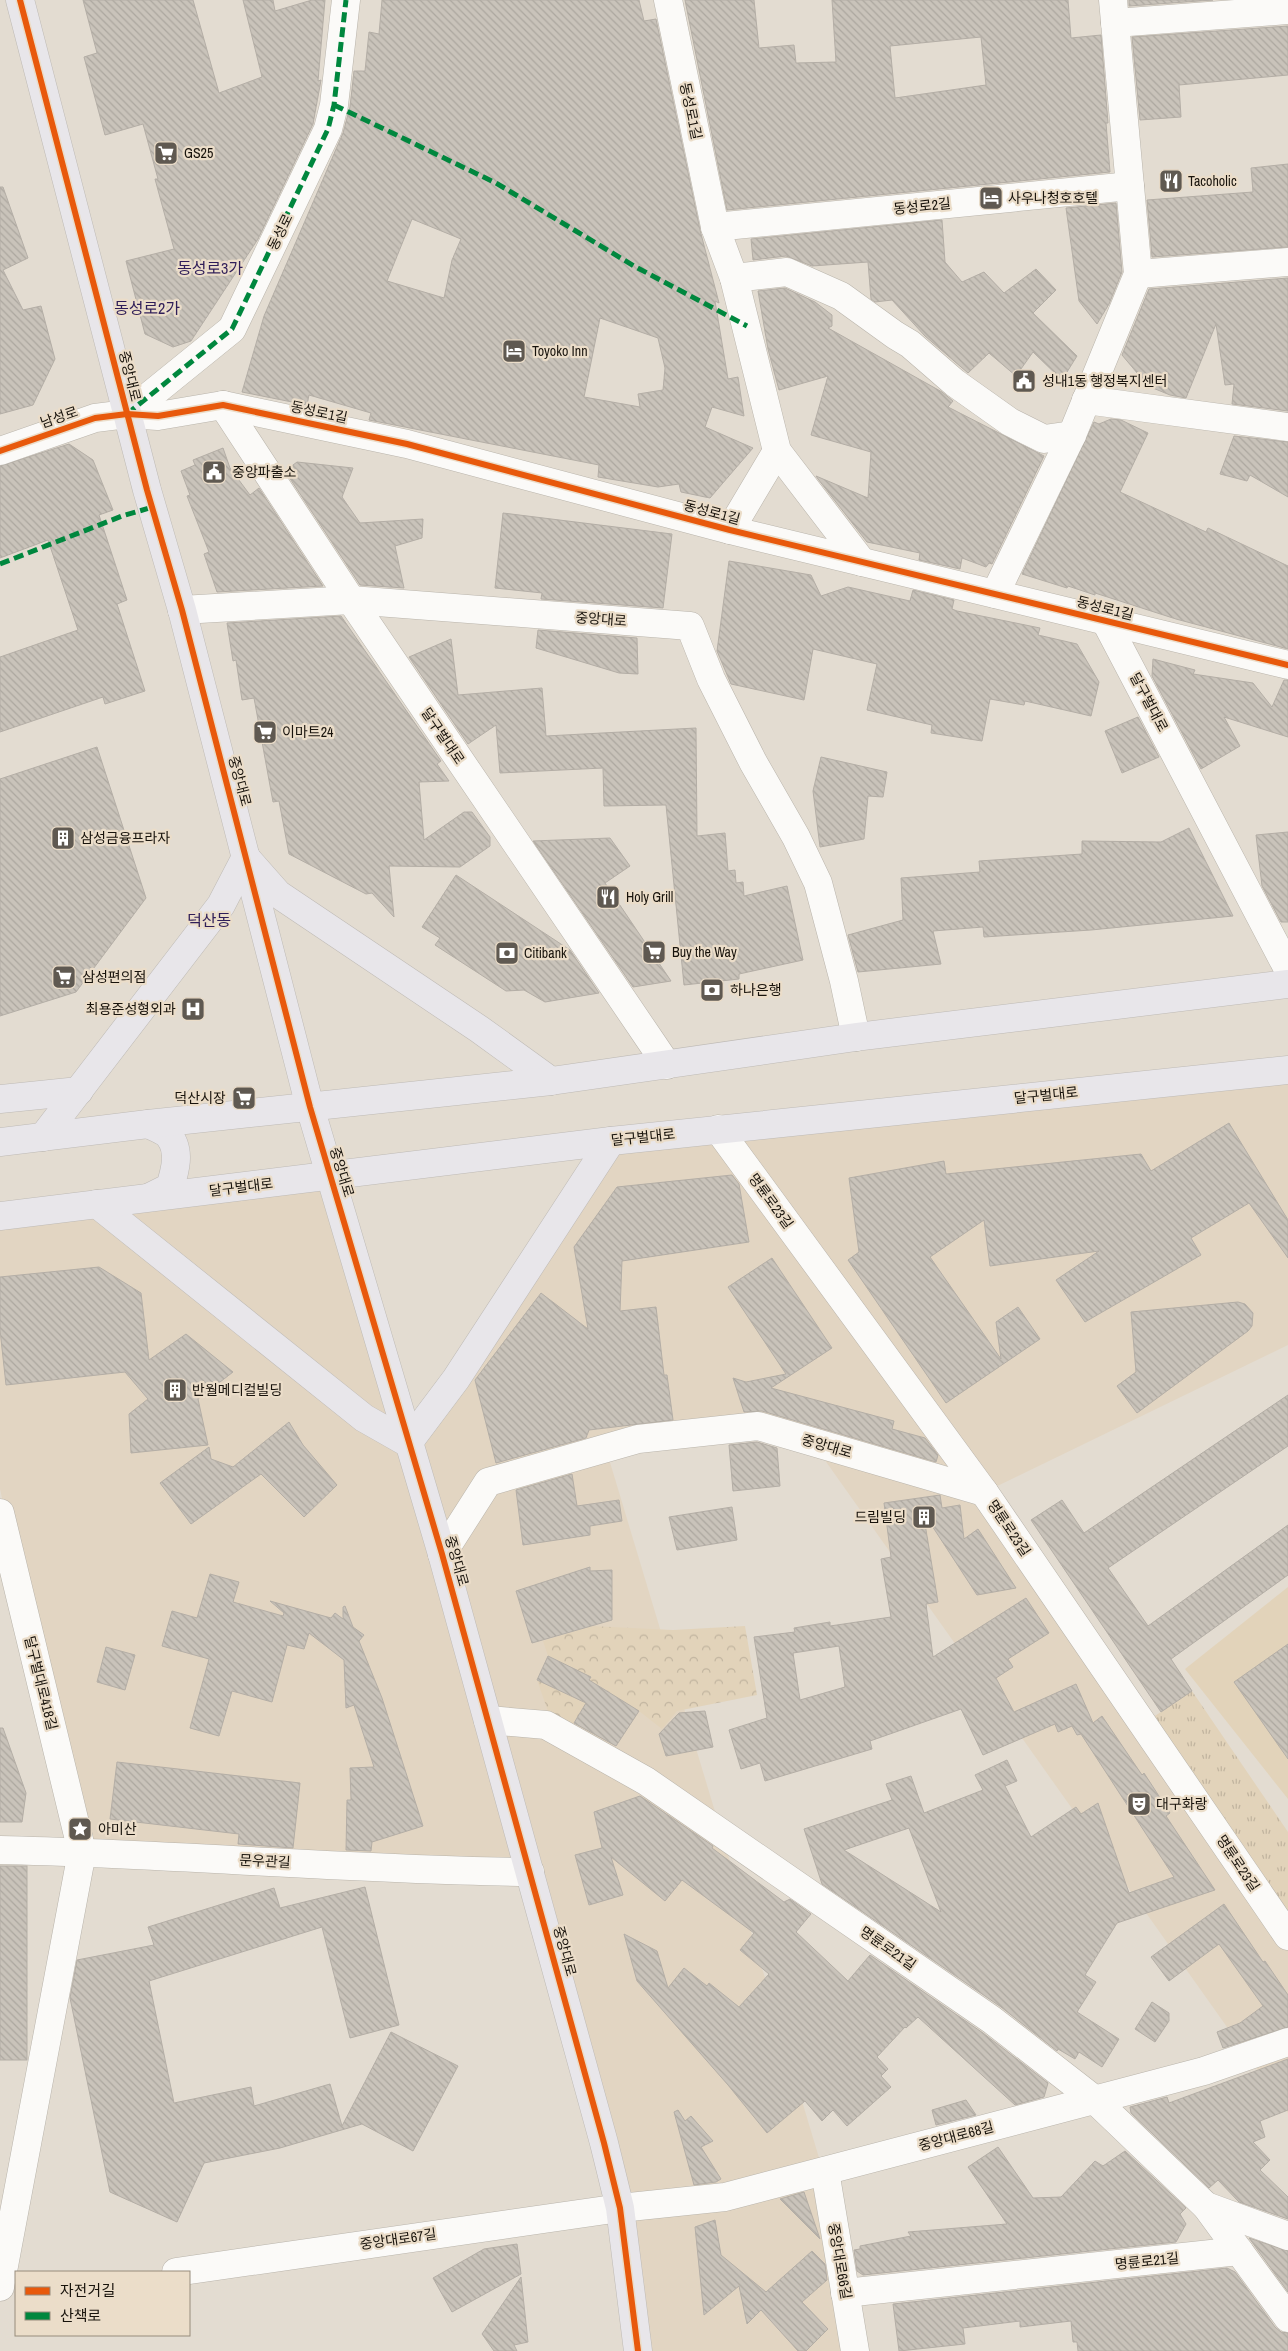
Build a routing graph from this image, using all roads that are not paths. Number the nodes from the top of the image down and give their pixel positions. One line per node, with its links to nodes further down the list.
1 (20, 0): 13 (main road, 중앙대로)
2 (346, 0): 13 (street, 동성로)
3 (668, 0): 7 (street, 동성로1길)
4 (1288, 10): 5 (street)
5 (1114, 11): 6 (street)
6 (1130, 186): 7 (street, 동성로2길); 9 (street)
7 (715, 226): 10 (street, 동성로1길)
8 (1288, 262): 9 (street)
9 (1138, 274): 11 (street)
10 (734, 278): 15 (street); 17 (street, 동성로1길)
11 (1086, 400): 14 (street); 15 (street)
12 (223, 405): 13 (street, 동성로1길); 18 (street, 동성로1길); 21 (street, 달구벌대로)
13 (127, 414): 16 (street, 남성로); 22 (main road, 중앙대로)
14 (1288, 428)
15 (1072, 434): 20 (street)
16 (0, 451)
17 (777, 452): 18 (street, 동성로1길); 19 (street)
18 (730, 530): 19 (street, 동성로1길)
19 (862, 562): 20 (street, 동성로1길)
20 (995, 594): 23 (street, 동성로1길)
21 (351, 600): 22 (street, 중앙대로); 28 (street, 중앙대로); 29 (street, 달구벌대로)
22 (182, 610): 25 (main road, 중앙대로)
23 (1106, 622): 24 (street, 동성로1길); 26 (street, 달구벌대로)
24 (1288, 666)
25 (246, 857): 31 (main road); 32 (main road); 34 (main road, 중앙대로)
26 (1288, 969)
27 (1288, 984): 28 (main road)
28 (856, 1038): 29 (main road)
29 (667, 1065): 31 (main road)
30 (1288, 1070): 36 (main road, 달구벌대로)
31 (550, 1081): 34 (main road)
32 (79, 1091): 33 (main road); 37 (main road)
33 (0, 1099)
34 (310, 1107): 35 (main road); 40 (main road, 중앙대로)
35 (148, 1124): 37 (main road); 41 (main road)
36 (718, 1129): 38 (main road, 달구벌대로); 45 (street, 명륜로23길)
37 (43, 1137): 39 (main road)
38 (611, 1141): 40 (main road, 달구벌대로); 44 (main road)
39 (0, 1142)
40 (331, 1176): 41 (main road, 달구벌대로); 44 (main road, 중앙대로)
41 (150, 1197): 42 (main road, 달구벌대로)
42 (97, 1204): 43 (main road, 달구벌대로); 44 (main road)
43 (0, 1216)
44 (408, 1442): 47 (main road, 중앙대로)
45 (984, 1492): 47 (street, 중앙대로); 52 (street, 명륜로23길)
46 (0, 1514): 50 (street, 달구벌대로418길)
47 (442, 1554): 48 (main road, 중앙대로)
48 (488, 1720): 51 (main road, 중앙대로); 54 (street, 명륜로21길)
49 (0, 1850): 50 (street, 문우관길)
50 (82, 1852): 51 (street, 문우관길); 61 (street)
51 (530, 1872): 57 (main road, 중앙대로)
52 (1288, 1936)
53 (1288, 2042): 54 (street, 중앙대로68길)
54 (1095, 2100): 55 (street, 중앙대로68길); 56 (street, 명륜로21길)
55 (824, 2171): 57 (street, 중앙대로68길); 62 (street, 중앙대로66길)
56 (1206, 2206): 58 (street); 59 (street, 명륜로21길)
57 (620, 2208): 60 (street, 중앙대로67길); 66 (main road, 중앙대로)
58 (1288, 2236)
59 (1239, 2251): 62 (street, 명륜로21길); 65 (street, 명륜로21길)
60 (183, 2271)
61 (0, 2287)
62 (845, 2293): 67 (street, 중앙대로66길)
63 (15, 2296): 64 (street)
64 (0, 2298)
65 (1288, 2318)
66 (638, 2351)
67 (855, 2351)

